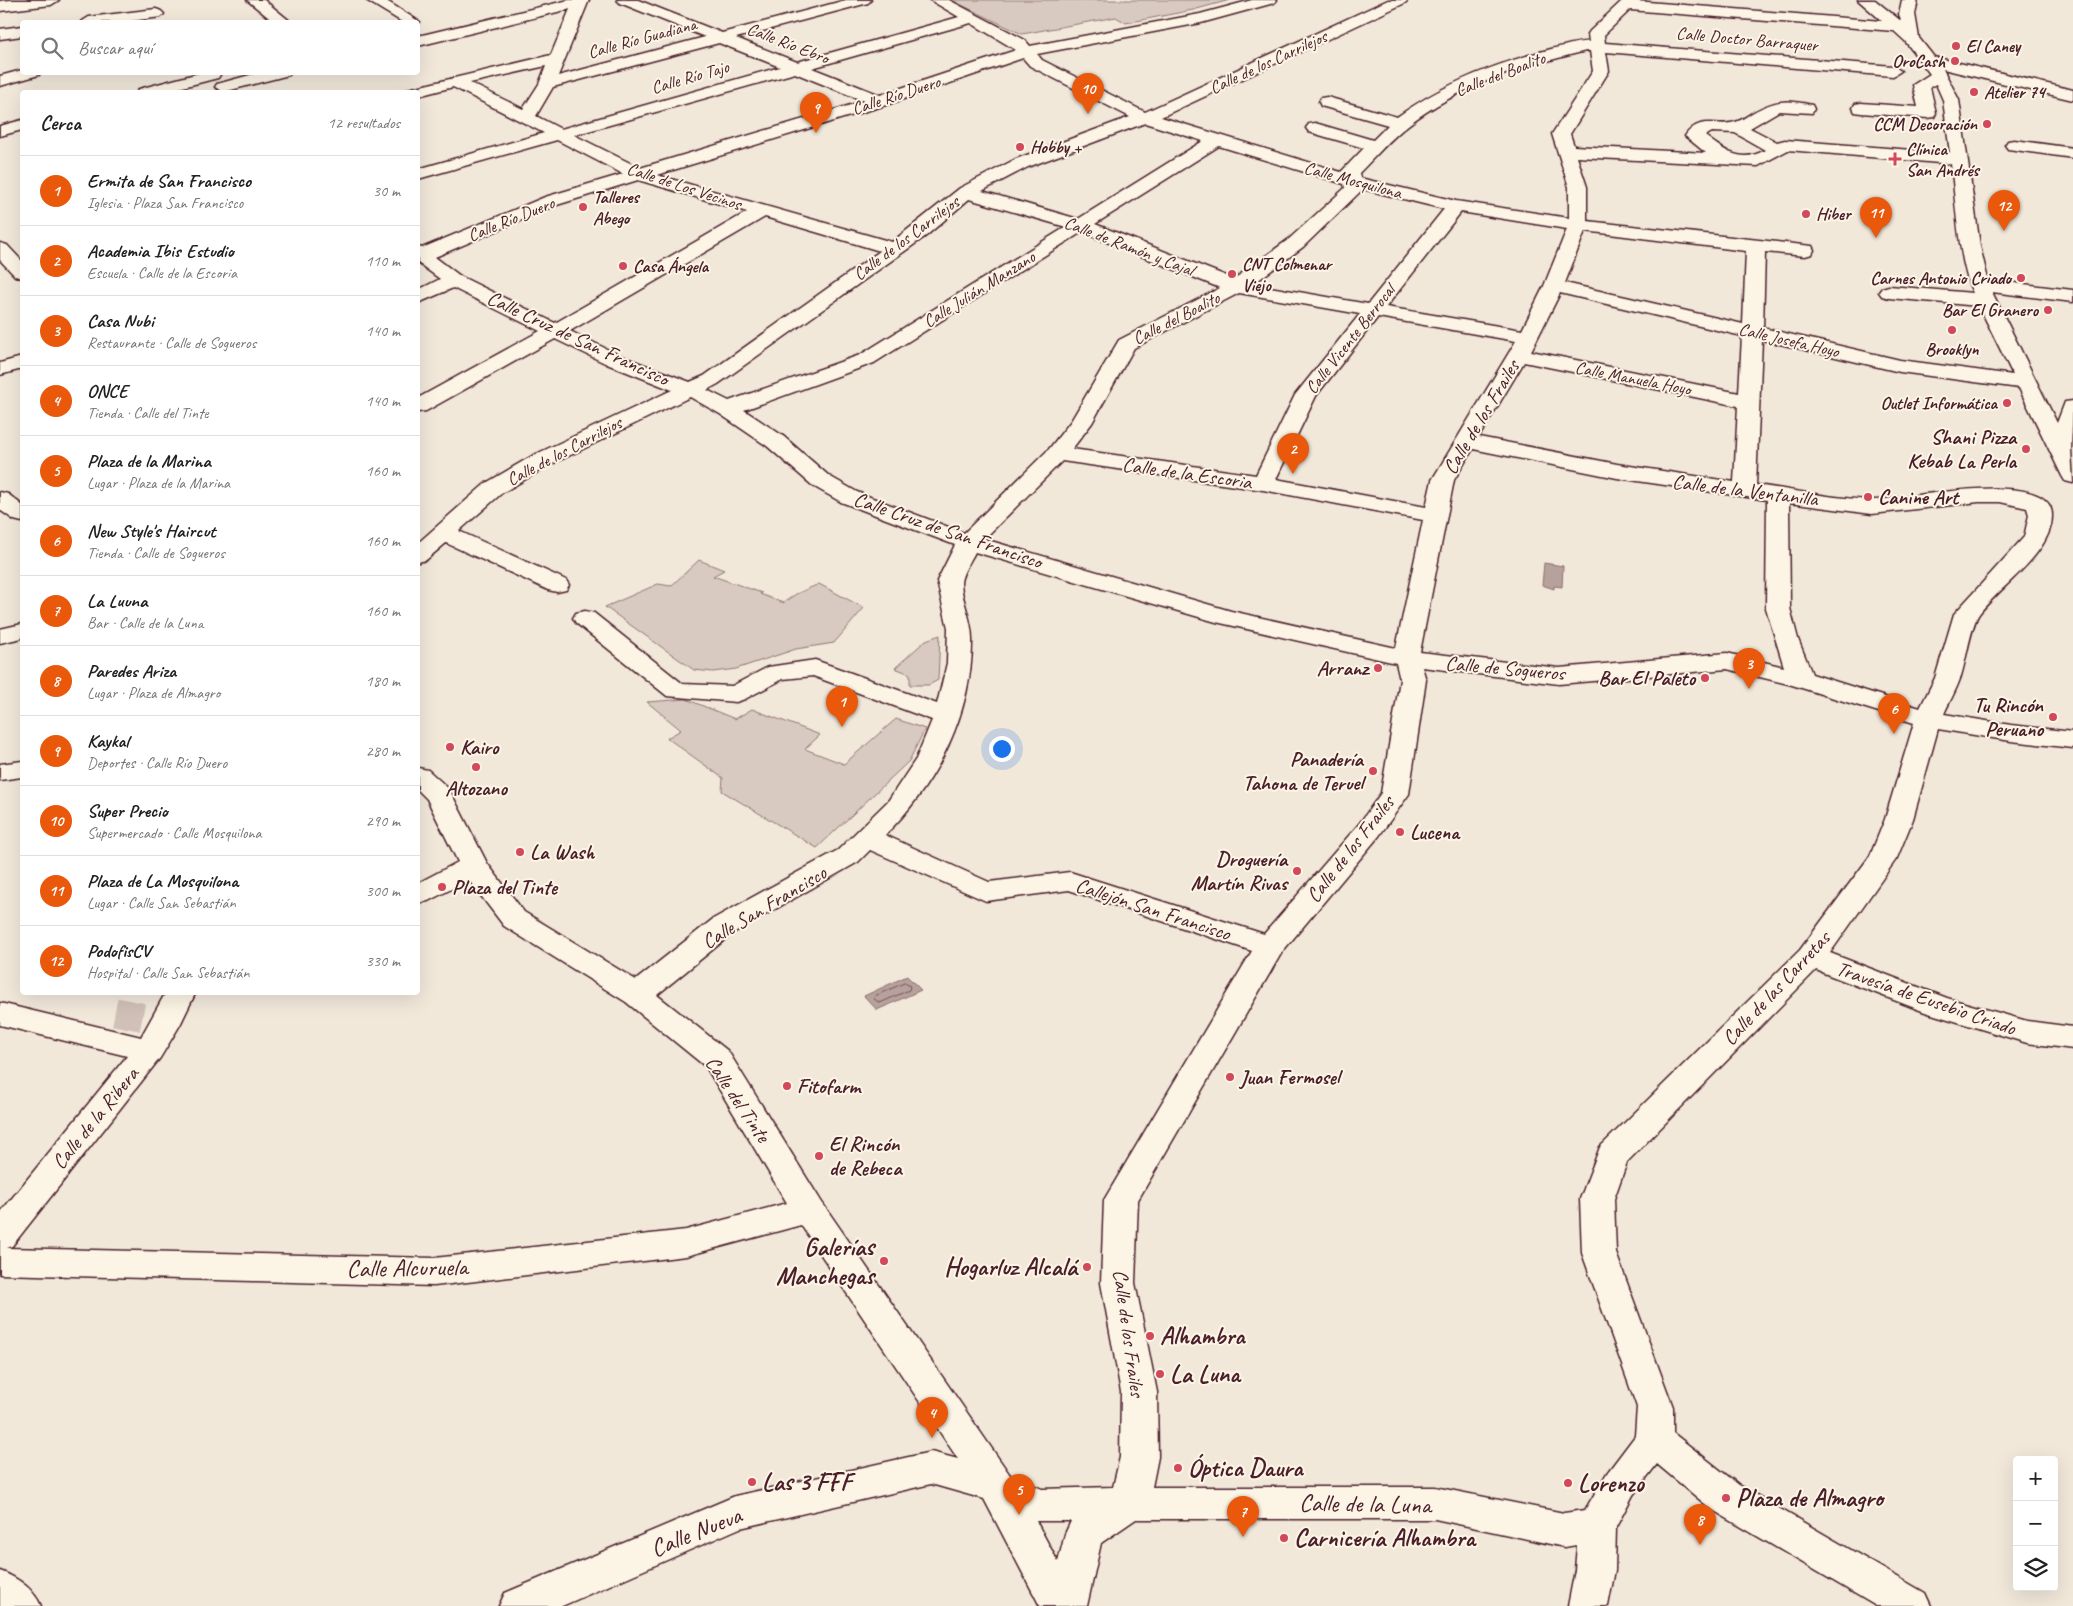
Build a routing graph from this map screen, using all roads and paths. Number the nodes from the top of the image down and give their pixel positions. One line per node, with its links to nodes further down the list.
1 (51, 0): 15 (street)
2 (143, 0): 17 (street)
3 (255, 0): 20 (street)
4 (374, 0): 21 (street)
5 (625, 0): 27 (street, Calle Río Ebro)
6 (863, 0): 16 (street, Calle Río Guadiana)
7 (938, 0): 18 (street, Calle Mosquilona)
8 (1269, 0): 31 (street, Calle Río Duero)
9 (1400, 0): 50 (street, Calle de los Carrilejos)
10 (1866, 0): 23 (street)
11 (1910, 0): 28 (street)
12 (580, 1): 26 (street); 32 (street)
13 (791, 3): 16 (street)
14 (1630, 3): 23 (street); 30 (street)
15 (0, 6)
16 (816, 12): 27 (street, Calle Río Guadiana)
17 (159, 18): 19 (street)
18 (973, 18): 31 (street, Calle Mosquilona); 33 (street, Calle Río Tajo)
19 (124, 20)
20 (280, 20)
21 (409, 20)
22 (420, 27): 26 (street)
23 (1899, 27): 28 (street)
24 (20, 31): 25 (street)
25 (0, 34)
26 (435, 36): 29 (street)
27 (720, 38): 33 (street, Calle Río Ebro); 41 (street, Calle Río Guadiana)
28 (1911, 38): 34 (street)
29 (420, 40)
30 (1597, 46): 35 (street, Calle Doctor Barraquer); 51 (street, Calle del Boalito); 61 (street, Calle de los Frailes)
31 (1026, 53): 45 (street, Calle Río Duero); 50 (street, Calle Mosquilona)
32 (557, 59): 40 (street); 41 (street)
33 (796, 67): 45 (street, Calle Río Ebro); 56 (street, Calle Río Tajo)
34 (1935, 68): 44 (street); 47 (street); 63 (street)
35 (1892, 71)
36 (22, 75): 38 (street)
37 (264, 75): 39 (street)
38 (0, 81)
39 (218, 82): 42 (street)
40 (456, 82): 43 (street); 49 (street, Calle de Los Vecinos)
41 (547, 84): 49 (street)
42 (160, 90)
43 (420, 91)
44 (2073, 95)
45 (880, 101): 66 (street, Calle Río Duero)
46 (1327, 102): 51 (street)
47 (1861, 108)
48 (1806, 109): 54 (street)
49 (526, 118): 56 (street, Calle de Los Vecinos)
50 (1145, 118): 57 (street, Calle Mosquilona); 68 (street, Calle de los Carrilejos)
51 (1400, 123): 59 (street, Calle del Boalito)
52 (20, 126): 55 (street)
53 (1315, 128): 59 (street)
54 (1738, 128): 60 (street); 64 (street)
55 (0, 131)
56 (558, 134): 65 (street, Calle Río Tajo); 66 (street, Calle de Los Vecinos)
57 (1217, 140): 67 (street, Calle Mosquilona); 72 (street, Calle Julián Manzano)
58 (2014, 145): 62 (street)
59 (1375, 146): 67 (street, Calle del Boalito)
60 (1777, 150): 63 (street); 64 (street)
61 (1565, 151): 64 (street); 71 (street, Calle de los Frailes)
62 (2073, 153)
63 (1959, 158): 84 (street)
64 (1725, 159)
65 (420, 173)
66 (639, 175): 70 (street, Calle de Los Vecinos); 77 (street, Calle Río Duero)
67 (1352, 181): 69 (street, Calle Mosquilona); 82 (street, Calle del Boalito)
68 (966, 192): 72 (street, Calle de Ramón y Cajal); 75 (street, Calle de los Carrilejos)
69 (1456, 206): 71 (street, Calle Mosquilona); 87 (street, Calle Vicente Berrocal)
70 (762, 211): 75 (street, Calle de Los Vecinos); 88 (street)
71 (1578, 225): 73 (street, Calle Mosquilona); 81 (street, Calle de los Frailes)
72 (1080, 226): 82 (street, Calle de Ramón y Cajal); 97 (street, Calle Julián Manzano)
73 (1756, 246): 76 (street, Calle Mosquilona); 89 (street)
74 (0, 249): 79 (street)
75 (895, 249): 94 (street, Calle de los Carrilejos)
76 (1805, 250)
77 (420, 256)
78 (420, 257): 80 (street, Calle Cruz de San Francisco)
79 (20, 270)
80 (453, 280): 85 (street); 88 (street, Calle Cruz de San Francisco)
81 (1554, 286): 89 (street, Calle Josefa Hoyo); 90 (street, Calle de los Frailes)
82 (1236, 287): 87 (street, Calle de Ramón y Cajal); 101 (street, Calle del Boalito)
83 (1889, 292): 84 (street)
84 (1982, 293): 86 (street); 93 (street)
85 (420, 296)
86 (2073, 296)
87 (1371, 311): 90 (street, Calle de Ramón y Cajal); 103 (street, Calle Vicente Berrocal)
88 (554, 331): 94 (street, Calle Cruz de San Francisco); 96 (street)
89 (1754, 332): 93 (street, Calle Josefa Hoyo); 95 (street)
90 (1524, 346): 95 (street, Calle Manuela Hoyo); 99 (street, Calle de los Frailes)
91 (20, 364): 92 (street)
92 (0, 369)
93 (2027, 383): 100 (street)
94 (692, 390): 97 (street, Calle Cruz de San Francisco); 110 (street, Calle de los Carrilejos)
95 (1747, 401): 105 (street)
96 (420, 405)
97 (728, 408): 112 (street, Calle Cruz de San Francisco)
98 (2073, 408): 100 (street)
99 (1466, 441): 105 (street, Calle de la Ventanilla); 109 (street, Calle de los Frailes)
100 (2060, 450): 102 (street)
101 (1057, 454): 103 (street, Calle de la Escoria); 112 (street, Calle del Boalito)
102 (2073, 476)
103 (1263, 483): 109 (street, Calle de la Escoria)
104 (20, 490): 107 (street)
105 (1745, 490): 106 (street, Calle de la Ventanilla)
106 (1778, 494): 111 (street, Calle de la Ventanilla); 119 (street)
107 (0, 499): 108 (street)
108 (20, 514)
109 (1436, 516): 118 (street, Calle de los Frailes)
110 (444, 533): 113 (street, Calle de los Carrilejos); 114 (street)
111 (2036, 539): 121 (street, Calle de las Carretas)
112 (968, 542): 118 (street, Calle Cruz de San Francisco); 120 (street, Calle del Boalito)
113 (420, 553)
114 (557, 585)
115 (585, 618): 120 (street)
116 (20, 631): 117 (street)
117 (0, 636)
118 (1408, 658): 119 (street, Calle de Sogueros); 129 (street, Calle de los Frailes)
119 (1801, 679): 121 (street, Calle de Sogueros)
120 (948, 716): 126 (street, Calle San Francisco)
121 (1928, 720): 122 (street, Calle de Sogueros); 130 (street, Calle de las Carretas)
122 (2073, 740)
123 (20, 769): 124 (street)
124 (0, 772)
125 (420, 778): 127 (street, Calle del Tinte)
126 (867, 838): 129 (street, Callejón San Francisco); 132 (street, Calle San Francisco)
127 (474, 866): 128 (street); 132 (street, Calle del Tinte)
128 (420, 893)
129 (1270, 946): 141 (street, Calle de los Frailes)
130 (1811, 957): 134 (street, Travesía de Eusebio Criado); 139 (street, Calle de las Carretas)
131 (180, 995): 135 (street, Calle de la Ribera)
132 (637, 995): 136 (street, Calle del Tinte)
133 (0, 1014): 135 (street)
134 (2073, 1038)
135 (132, 1041): 137 (street, Calle de la Ribera)
136 (809, 1210): 138 (street, Calle Alcuruela); 140 (street, Calle del Tinte)
137 (0, 1236)
138 (0, 1261)
139 (1654, 1423): 142 (street); 149 (street)
140 (997, 1486): 141 (street, Calle Nueva); 145 (street, Calle Nueva); 146 (street, Calle del Tinte)
141 (1129, 1503): 142 (street, Calle de la Luna); 147 (street)
142 (1597, 1525): 148 (street)
143 (0, 1589): 144 (street)
144 (21, 1606)
145 (518, 1606)
146 (1061, 1606)
147 (1067, 1606)
148 (1588, 1606)
149 (1911, 1606)

